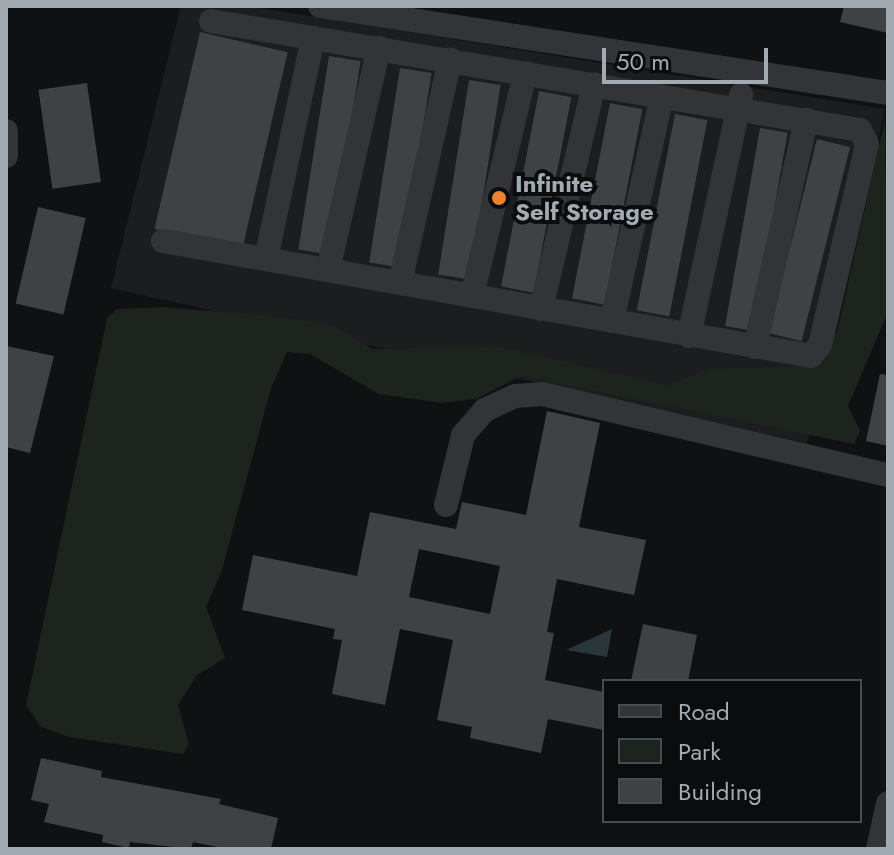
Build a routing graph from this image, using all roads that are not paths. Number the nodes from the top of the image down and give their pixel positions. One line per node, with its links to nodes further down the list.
1 (320, 6): 6 (street)
2 (211, 21): 3 (street)
3 (313, 38): 4 (street); 16 (street)
4 (379, 48): 5 (street); 17 (street)
5 (450, 60): 7 (street); 18 (street)
6 (744, 72): 9 (street); 11 (street)
7 (525, 73): 8 (street); 19 (street)
8 (594, 84): 10 (street); 20 (street)
9 (888, 93)
10 (662, 96): 11 (street); 21 (street)
11 (739, 108): 12 (street); 22 (street)
12 (806, 120): 23 (street); 23 (street)
13 (6, 131): 14 (street)
14 (6, 156)
15 (163, 241): 16 (street)
16 (266, 259): 17 (street)
17 (328, 270): 18 (street)
18 (400, 283): 19 (street)
19 (472, 296): 20 (street)
20 (541, 309): 21 (street)
21 (612, 321): 22 (street)
22 (689, 336): 23 (street)
23 (755, 347)
24 (888, 475): 25 (street)
25 (446, 505)
26 (888, 803): 27 (street)
27 (878, 849)

